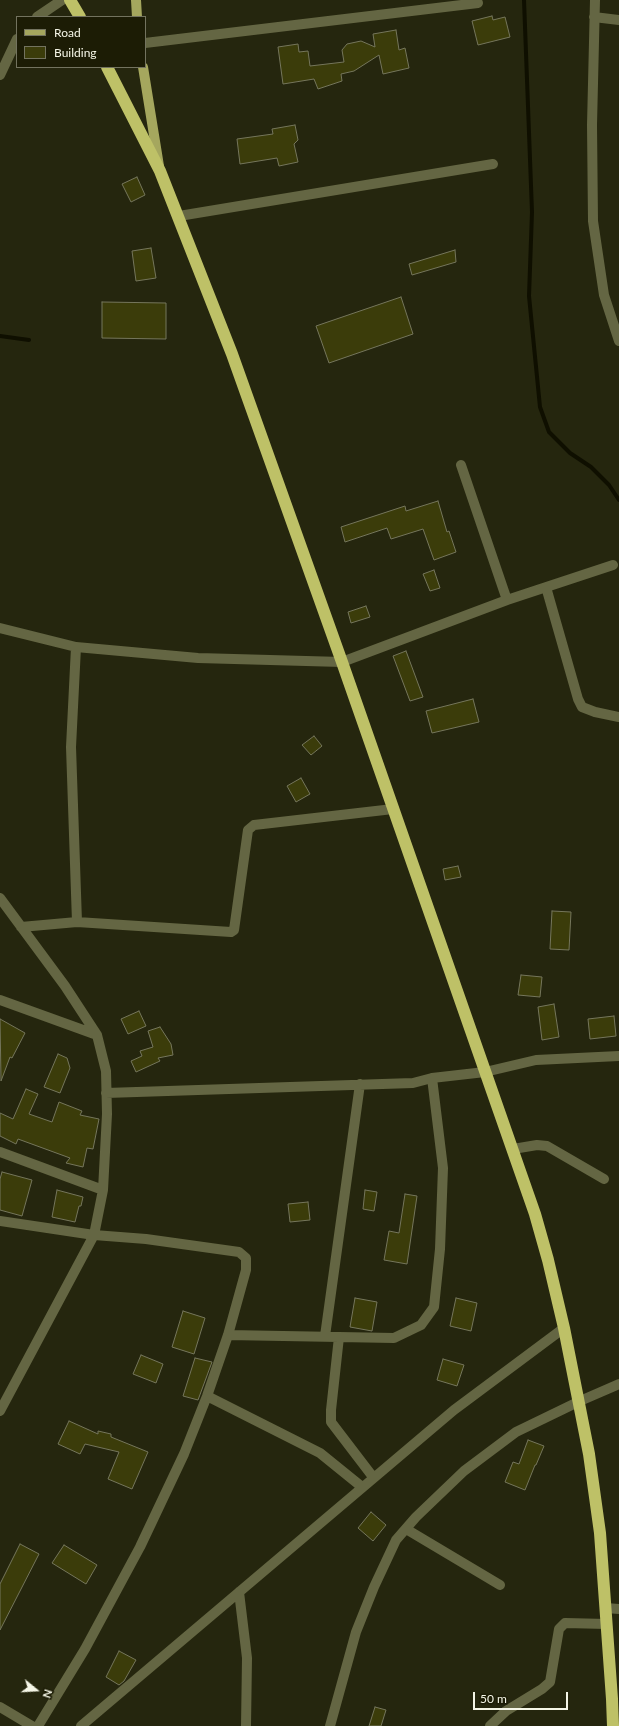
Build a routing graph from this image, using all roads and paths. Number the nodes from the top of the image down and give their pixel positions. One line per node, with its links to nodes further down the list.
1 (62, 0): 6 (street)
2 (70, 0): 7 (highway)
3 (136, 0): 8 (main road)
4 (595, 0): 9 (street)
5 (478, 3): 12 (street)
6 (38, 16)
7 (79, 16)
8 (137, 16)
9 (594, 17): 10 (street); 19 (street)
10 (619, 20)
11 (16, 41): 15 (street)
12 (146, 43)
13 (108, 68): 17 (highway)
14 (143, 68): 17 (main road)
15 (0, 75)
16 (494, 164): 18 (street)
17 (160, 171): 18 (highway)
18 (179, 216): 26 (highway)
19 (619, 341)
20 (461, 465): 23 (street)
21 (613, 565): 22 (street)
22 (546, 587): 23 (street); 27 (street)
23 (507, 600): 26 (street)
24 (0, 628): 25 (street)
25 (76, 647): 26 (street); 30 (street)
26 (342, 662): 28 (highway)
27 (619, 716)
28 (393, 809): 30 (street); 35 (highway)
29 (0, 898): 31 (street)
30 (77, 922): 31 (street)
31 (21, 927): 33 (street)
32 (0, 1000): 33 (street)
33 (97, 1035): 38 (street)
34 (619, 1056): 35 (street)
35 (485, 1072): 36 (street); 39 (highway)
36 (432, 1078): 37 (street); 48 (street)
37 (360, 1084): 38 (street); 47 (street)
38 (106, 1093): 42 (street)
39 (513, 1149): 41 (street); 45 (highway)
40 (0, 1152): 42 (street)
41 (604, 1179)
42 (104, 1190): 44 (street)
43 (0, 1221): 44 (street)
44 (94, 1235): 46 (street); 52 (street)
45 (564, 1328): 51 (highway); 53 (street)
46 (228, 1335): 47 (street); 50 (street)
47 (325, 1336): 48 (street)
48 (340, 1337): 53 (street)
49 (619, 1384): 51 (street)
50 (207, 1396): 54 (street); 63 (street)
51 (580, 1401): 55 (street); 58 (highway)
52 (0, 1411)
53 (373, 1477): 54 (street)
54 (362, 1486): 57 (street)
55 (406, 1529): 56 (street); 66 (street)
56 (500, 1585)
57 (239, 1592): 64 (street); 65 (street)
58 (606, 1608): 59 (street); 60 (highway)
59 (619, 1609)
60 (607, 1624): 67 (street); 68 (highway)
61 (0, 1707): 62 (street)
62 (32, 1726)
63 (38, 1726)
64 (81, 1726)
65 (246, 1726)
66 (330, 1726)
67 (490, 1726)
68 (613, 1726)

